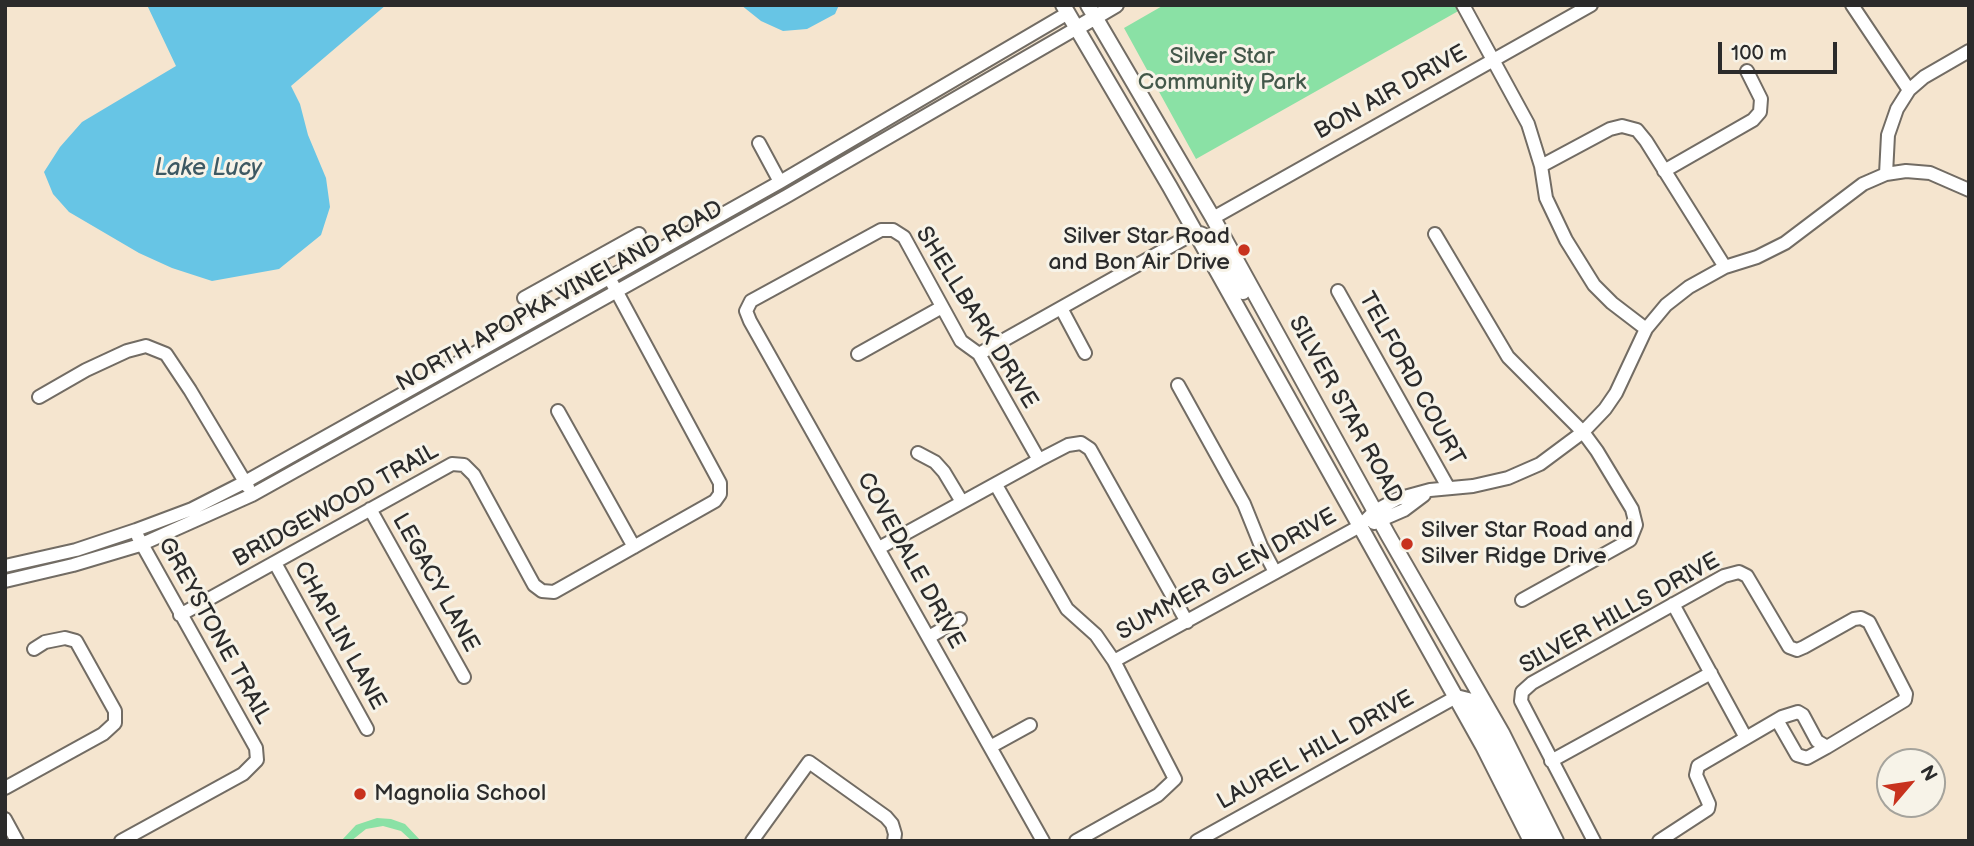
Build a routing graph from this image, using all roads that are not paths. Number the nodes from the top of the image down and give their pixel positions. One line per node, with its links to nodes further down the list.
1 (1116, 5): 6 (main road, NORTH APOPKA VINELAND ROAD)
2 (1463, 5): 9 (street)
3 (1591, 5): 9 (street, BON AIR DRIVE)
4 (1852, 5): 11 (street)
5 (1066, 9): 6 (main road, NORTH APOPKA VINELAND ROAD); 7 (main road, SILVER STAR ROAD); 16 (street, NORTH APOPKA VINELAND ROAD)
6 (1089, 9): 7 (main road, NORTH APOPKA VINELAND ROAD); 18 (main road, SILVER STAR ROAD)
7 (1077, 28): 19 (main road, SILVER STAR ROAD); 26 (street, NORTH APOPKA VINELAND ROAD)
8 (1969, 51): 11 (street)
9 (1493, 60): 13 (street); 18 (street, BON AIR DRIVE)
10 (1747, 71): 14 (street)
11 (1909, 90): 15 (street)
12 (759, 143): 16 (street)
13 (1541, 166): 14 (street); 31 (street)
14 (1664, 170): 23 (street)
15 (1886, 174): 17 (street); 23 (street)
16 (779, 182): 24 (street, NORTH APOPKA VINELAND ROAD)
17 (1969, 190)
18 (1213, 218): 32 (main road, SILVER STAR ROAD)
19 (1195, 232): 30 (street); 32 (main road); 49 (main road, SILVER STAR ROAD)
20 (639, 234): 22 (street)
21 (1434, 234): 39 (street)
22 (598, 257): 24 (street, BRIDGEWOOD TRAIL); 27 (street)
23 (1725, 267): 31 (street)
24 (609, 277): 26 (street, BRIDGEWOOD TRAIL); 42 (street, NORTH APOPKA VINELAND ROAD)
25 (1338, 291): 44 (street, TELFORD COURT)
26 (617, 292): 45 (street, NORTH APOPKA VINELAND ROAD); 52 (street, BRIDGEWOOD TRAIL)
27 (524, 298)
28 (751, 301): 29 (street, SHELLBARK DRIVE); 53 (street, COVEDALE DRIVE)
29 (942, 307): 34 (street); 35 (street, SHELLBARK DRIVE)
30 (1061, 309): 33 (street); 35 (street)
31 (1646, 329): 39 (street)
32 (1287, 352): 48 (main road, SILVER STAR ROAD)
33 (1085, 353)
34 (858, 354)
35 (979, 354): 41 (street, SHELLBARK DRIVE)
36 (1178, 385): 56 (street)
37 (39, 397): 42 (street)
38 (558, 411): 52 (street)
39 (1583, 432): 44 (street); 58 (street)
40 (918, 453): 46 (street)
41 (1039, 460): 43 (street); 62 (street)
42 (245, 482): 45 (street); 50 (street, NORTH APOPKA VINELAND ROAD)
43 (996, 485): 46 (street); 65 (street)
44 (1448, 487): 48 (street, SUMMER GLEN DRIVE)
45 (253, 495): 51 (street, NORTH APOPKA VINELAND ROAD)
46 (962, 502): 53 (street)
47 (370, 509): 52 (street, BRIDGEWOOD TRAIL); 54 (street, BRIDGEWOOD TRAIL); 67 (street, LEGACY LANE)
48 (1378, 516): 49 (street, SUMMER GLEN DRIVE); 78 (main road, SILVER STAR ROAD)
49 (1360, 526): 56 (street, SUMMER GLEN DRIVE); 68 (main road, SILVER STAR ROAD)
50 (136, 530): 51 (street, GREYSTONE TRAIL); 55 (street, NORTH APOPKA VINELAND ROAD)
51 (140, 545): 57 (street, NORTH APOPKA VINELAND ROAD); 60 (street, GREYSTONE TRAIL)
52 (634, 547)
53 (880, 548): 63 (street, COVEDALE DRIVE)
54 (275, 562): 60 (street, BRIDGEWOOD TRAIL); 71 (street, CHAPLIN LANE)
55 (5, 566)
56 (1275, 572): 62 (street, SUMMER GLEN DRIVE)
57 (5, 581)
58 (1522, 600)
59 (1673, 604): 66 (street); 74 (street, SILVER HILLS DRIVE); 75 (street, SILVER HILLS DRIVE)
60 (180, 615): 81 (street, GREYSTONE TRAIL)
61 (960, 619): 63 (street)
62 (1187, 622): 65 (street, SUMMER GLEN DRIVE)
63 (929, 636): 73 (street, COVEDALE DRIVE)
64 (34, 649): 76 (street)
65 (1114, 662): 85 (street)
66 (1711, 673): 72 (street); 75 (street)
67 (464, 677)
68 (1455, 697): 77 (main road, SILVER STAR ROAD); 78 (main road); 86 (street, LAUREL HILL DRIVE)
69 (1777, 720): 72 (street); 74 (street); 74 (street)
70 (1030, 725): 73 (street)
71 (367, 729)
72 (1746, 738): 91 (street)
73 (990, 747): 84 (street, COVEDALE DRIVE)
74 (1827, 747)
75 (1551, 761): 90 (street, SILVER HILLS DRIVE)
76 (5, 788)
77 (1509, 797): 87 (main road, SILVER STAR ROAD); 88 (main road)
78 (1540, 808): 89 (main road, SILVER STAR ROAD)
79 (5, 820): 80 (street)
80 (17, 841)
81 (121, 841)
82 (752, 841): 83 (street)
83 (894, 841)
84 (1043, 841)
85 (1076, 841)
86 (1198, 841)
87 (1531, 841)
88 (1542, 841)
89 (1556, 841)
90 (1594, 841)
91 (1659, 841)

